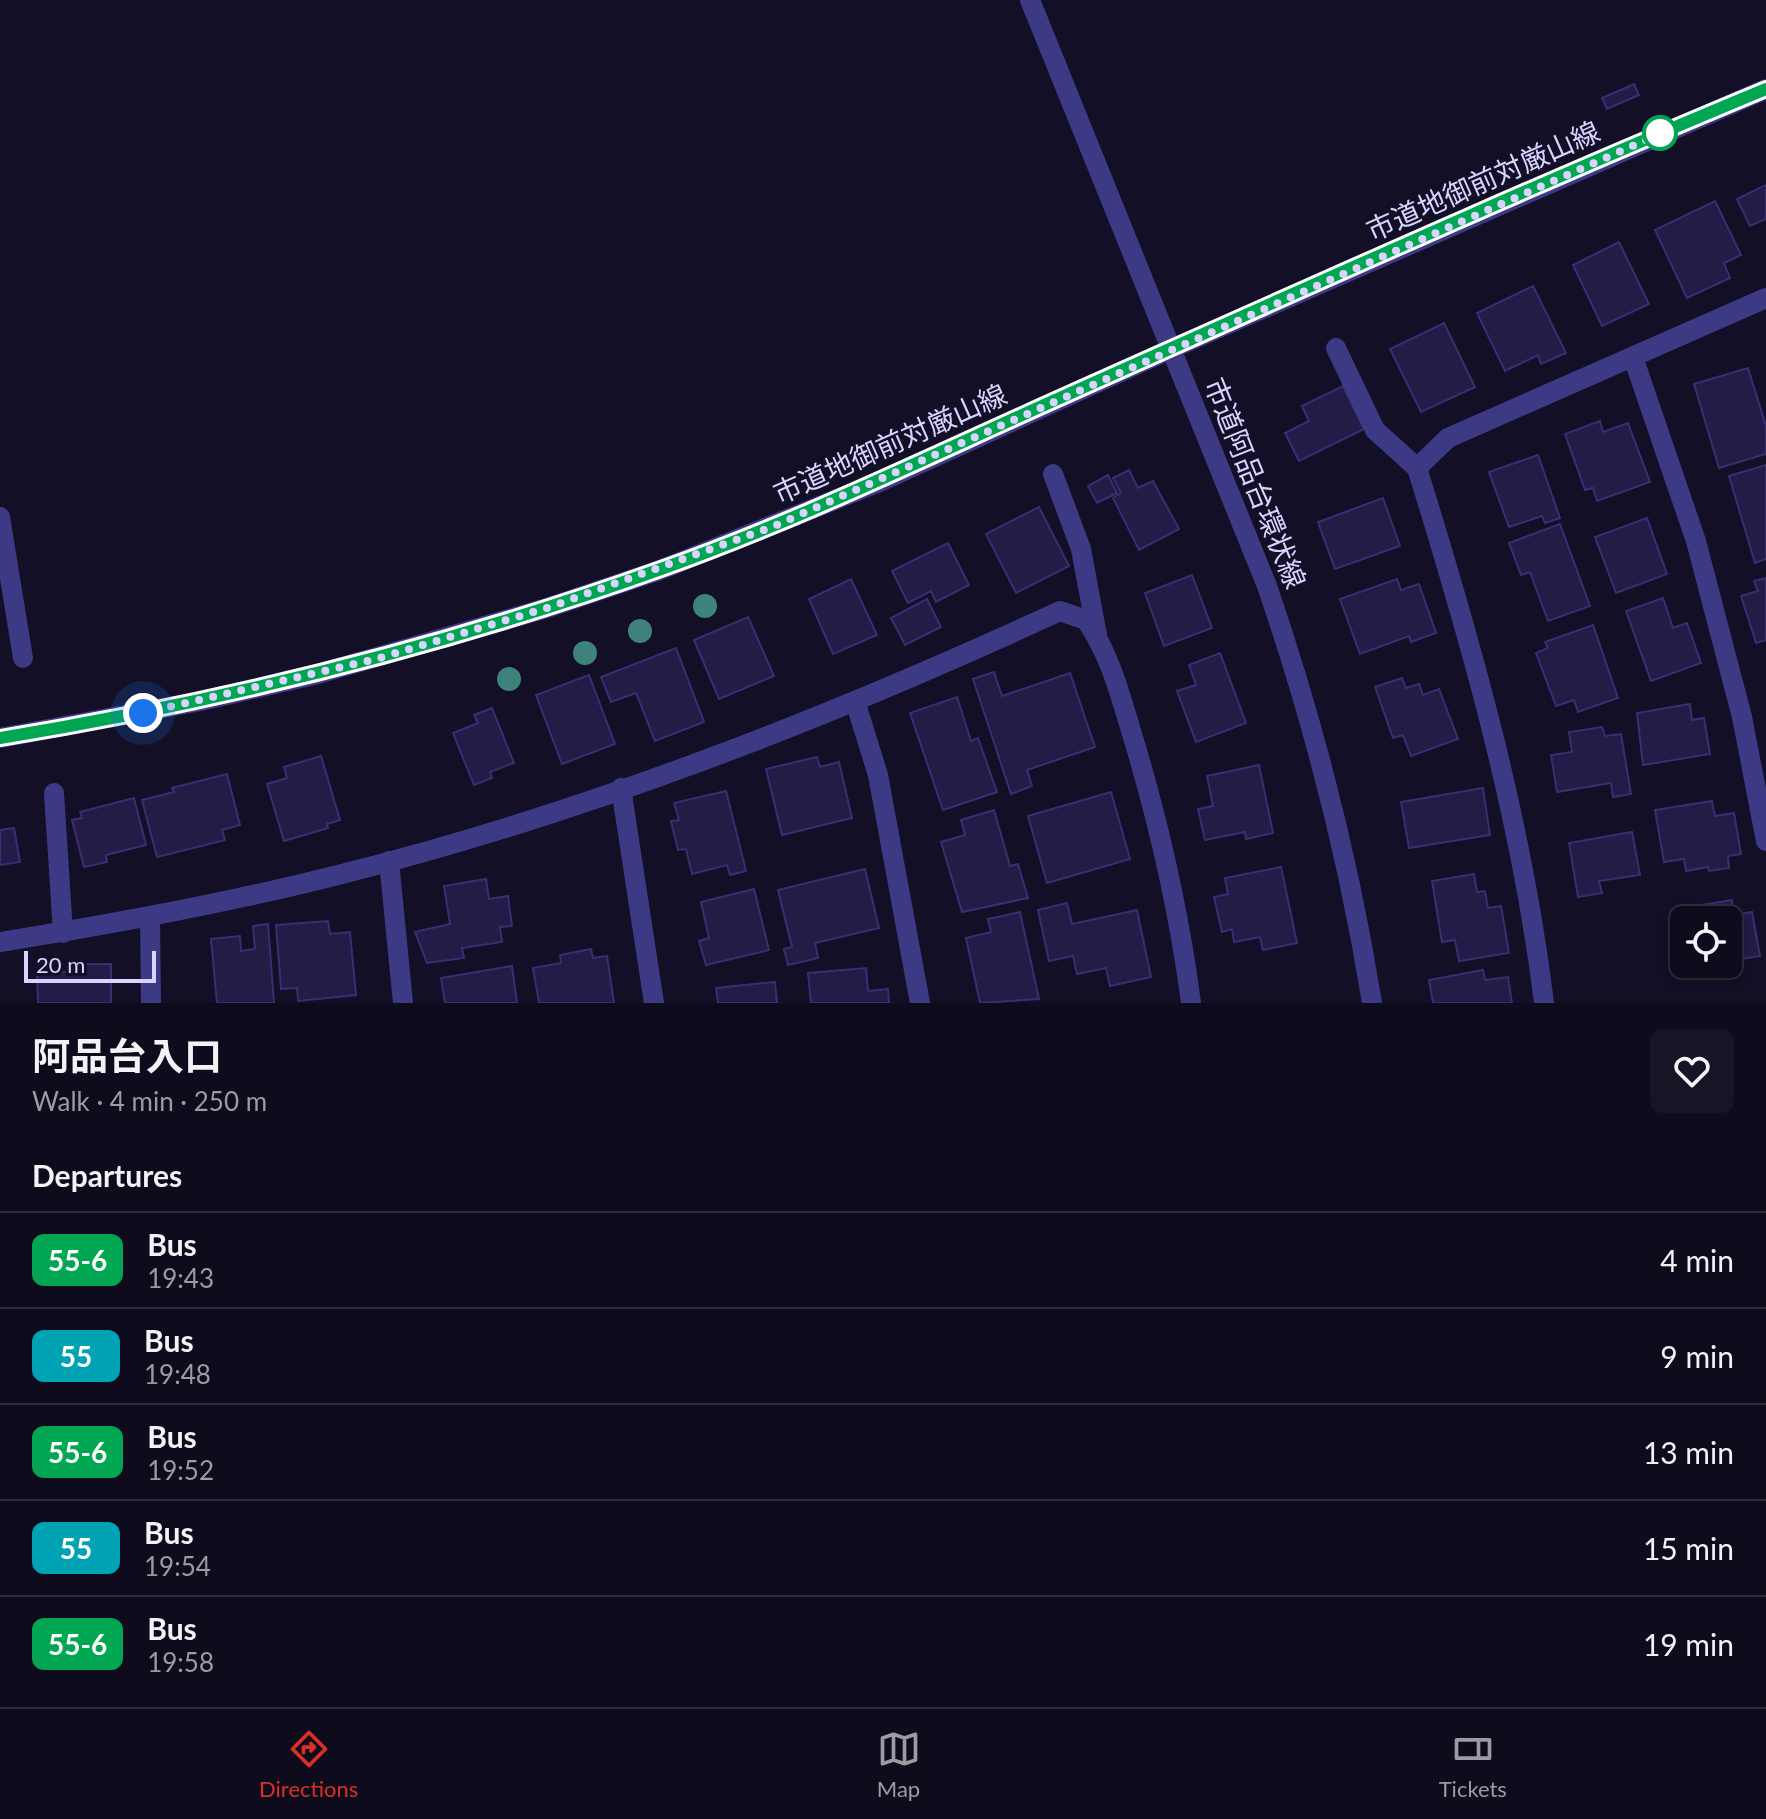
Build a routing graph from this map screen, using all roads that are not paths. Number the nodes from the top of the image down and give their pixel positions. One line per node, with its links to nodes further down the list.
1 (1030, 0): 5 (street, 市道阿品台環状線)
2 (1766, 89): 5 (street, 市道地御前対厳山線)
3 (1766, 298): 6 (street)
4 (1336, 348): 7 (street)
5 (1171, 349): 13 (street, 市道地御前対厳山線); 26 (street, 市道阿品台環状線)
6 (1633, 357): 7 (street); 16 (street)
7 (1417, 468): 27 (street)
8 (1053, 474): 10 (street)
9 (0, 517): 11 (street)
10 (1097, 635): 12 (street); 25 (street)
11 (23, 658)
12 (855, 701): 14 (street); 24 (street)
13 (0, 738)
14 (621, 788): 17 (street); 23 (street)
15 (54, 793): 19 (street)
16 (1766, 841)
17 (389, 861): 18 (street); 22 (street)
18 (150, 917): 19 (street); 21 (street)
19 (63, 933): 20 (street)
20 (0, 942)
21 (151, 1003)
22 (403, 1003)
23 (654, 1003)
24 (920, 1003)
25 (1191, 1003)
26 (1372, 1003)
27 (1544, 1003)

